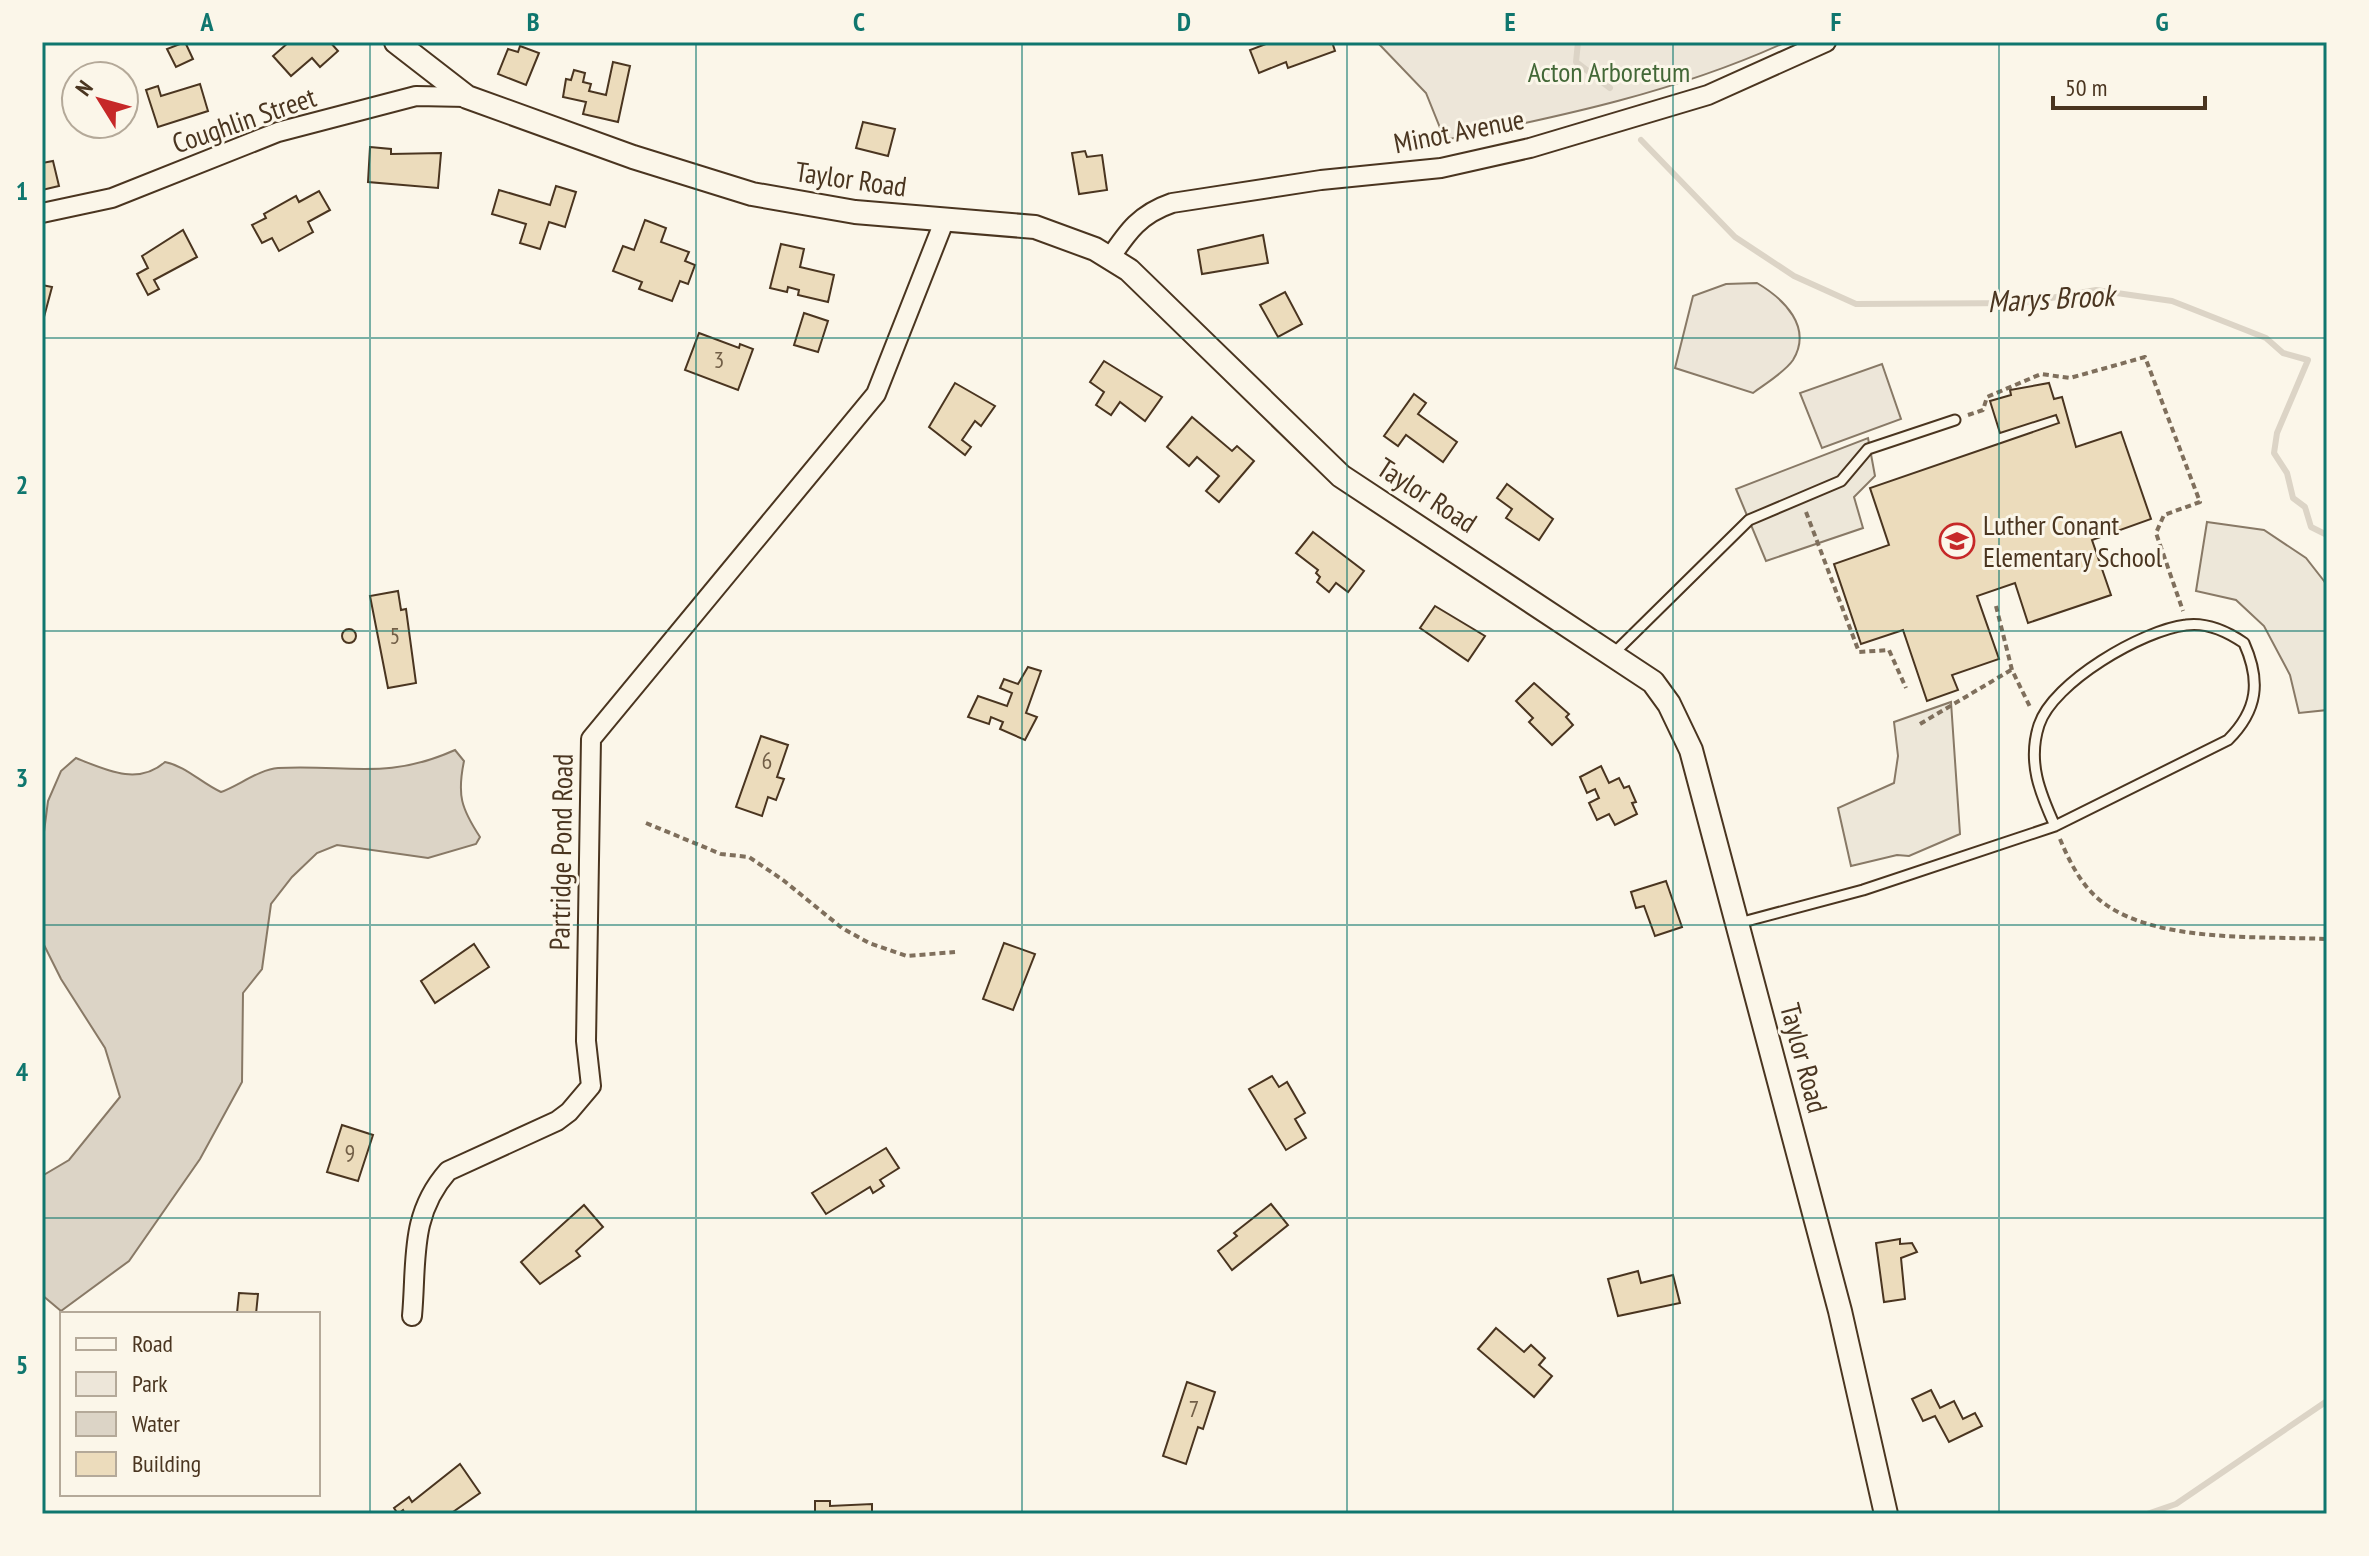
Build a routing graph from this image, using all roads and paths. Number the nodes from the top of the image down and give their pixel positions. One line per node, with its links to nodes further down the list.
1 (396, 42): 3 (street, Taylor Road)
2 (1826, 42): 6 (street, Minot Avenue)
3 (467, 97): 4 (street, Coughlin Street); 5 (street, Taylor Road)
4 (42, 213)
5 (945, 219): 6 (street, Taylor Road); 21 (street, Partridge Pond Road)
6 (1110, 258): 11 (street, Taylor Road)
7 (1955, 420): 8 (lane); 10 (path)
8 (1801, 498): 11 (lane); 13 (path)
9 (1996, 606): 12 (path)
10 (2188, 624): 15 (lane); 17 (lane)
11 (1614, 653): 18 (street, Taylor Road)
12 (2012, 670): 14 (path); 15 (path)
13 (1906, 688)
14 (1920, 724)
15 (2039, 725): 17 (lane)
16 (646, 823): 20 (path)
17 (2055, 826): 18 (lane); 19 (path)
18 (1739, 923): 22 (street, Taylor Road)
19 (2327, 939)
20 (955, 952)
21 (412, 1316)
22 (1886, 1514)

